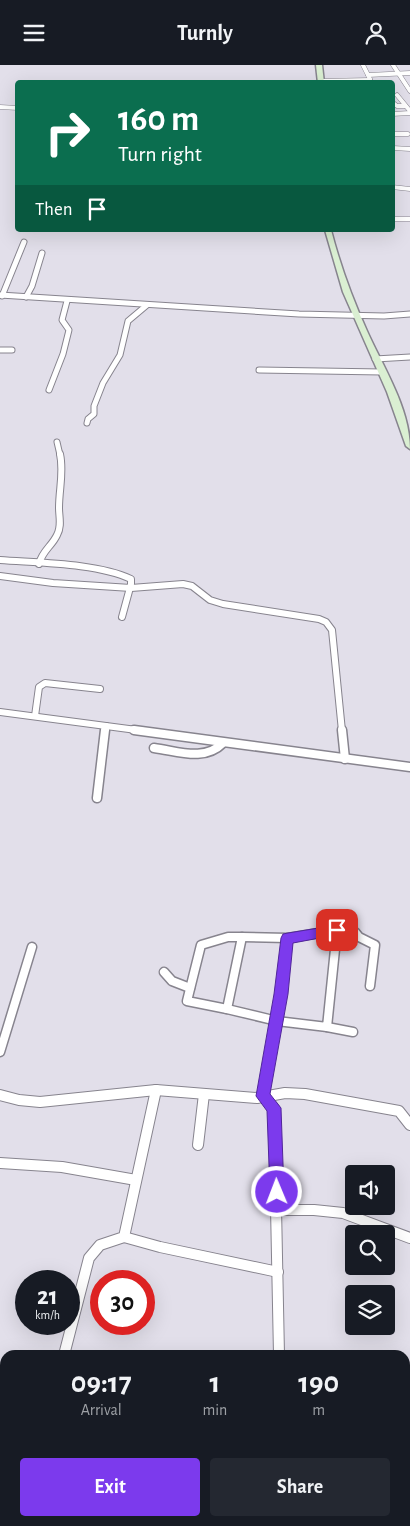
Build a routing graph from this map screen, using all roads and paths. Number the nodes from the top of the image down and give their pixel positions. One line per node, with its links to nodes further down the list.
1 (319, 65): 7 (main road)
2 (362, 65): 6 (street)
3 (393, 65): 4 (street)
4 (398, 73): 5 (street); 6 (street); 9 (street)
5 (410, 73)
6 (368, 75): 8 (street)
7 (321, 80)
8 (370, 80)
9 (410, 91)
10 (395, 95): 11 (street); 12 (street)
11 (410, 95)
12 (406, 104): 15 (street)
13 (0, 107): 14 (street)
14 (15, 108)
15 (410, 112): 16 (street)
16 (395, 113)
17 (395, 134): 18 (street)
18 (408, 134)
19 (410, 149): 20 (street)
20 (395, 150)
21 (395, 187): 22 (street)
22 (410, 189)
23 (395, 219): 24 (street)
24 (410, 219)
25 (329, 232): 33 (main road)
26 (24, 242): 28 (street)
27 (42, 253): 29 (street)
28 (1, 295): 29 (street)
29 (26, 297): 30 (street)
30 (67, 301): 31 (street); 40 (street)
31 (147, 305): 33 (street); 41 (street)
32 (410, 314): 33 (street)
33 (356, 316): 37 (main road)
34 (12, 349): 35 (street)
35 (0, 350)
36 (410, 357): 37 (street)
37 (376, 359): 39 (main road)
38 (259, 370): 39 (street)
39 (382, 372): 43 (main road)
40 (49, 390)
41 (87, 423)
42 (57, 442): 45 (street)
43 (410, 446)
44 (0, 560): 45 (street)
45 (39, 564): 47 (street)
46 (0, 576): 47 (street)
47 (130, 588): 48 (street); 55 (street)
48 (122, 617)
49 (100, 689): 51 (street)
50 (0, 712): 51 (street)
51 (35, 716): 52 (street)
52 (106, 726): 53 (street); 57 (street)
53 (224, 743): 54 (street); 55 (street)
54 (154, 749)
55 (345, 759): 56 (street)
56 (410, 767)
57 (97, 798)
58 (337, 930): 60 (street); 63 (street); 67 (street)
59 (242, 937): 60 (street); 64 (street); 65 (street)
60 (288, 938): 66 (street)
61 (32, 947): 69 (street)
62 (164, 972): 64 (street)
63 (370, 986)
64 (190, 988): 65 (street)
65 (227, 1009): 66 (street)
66 (276, 1021): 67 (street); 73 (street)
67 (327, 1027): 68 (street)
68 (353, 1032)
69 (0, 1052)
70 (156, 1090): 71 (street); 72 (street); 77 (street)
71 (204, 1094): 73 (street); 75 (street)
72 (0, 1095)
73 (263, 1096): 74 (street); 78 (street)
74 (410, 1125)
75 (198, 1145)
76 (0, 1163): 77 (street)
77 (136, 1180): 79 (street)
78 (277, 1210): 80 (street); 81 (street)
79 (124, 1237): 81 (street); 82 (street)
80 (410, 1238)
81 (278, 1272): 83 (street)
82 (65, 1350)
83 (279, 1350)

